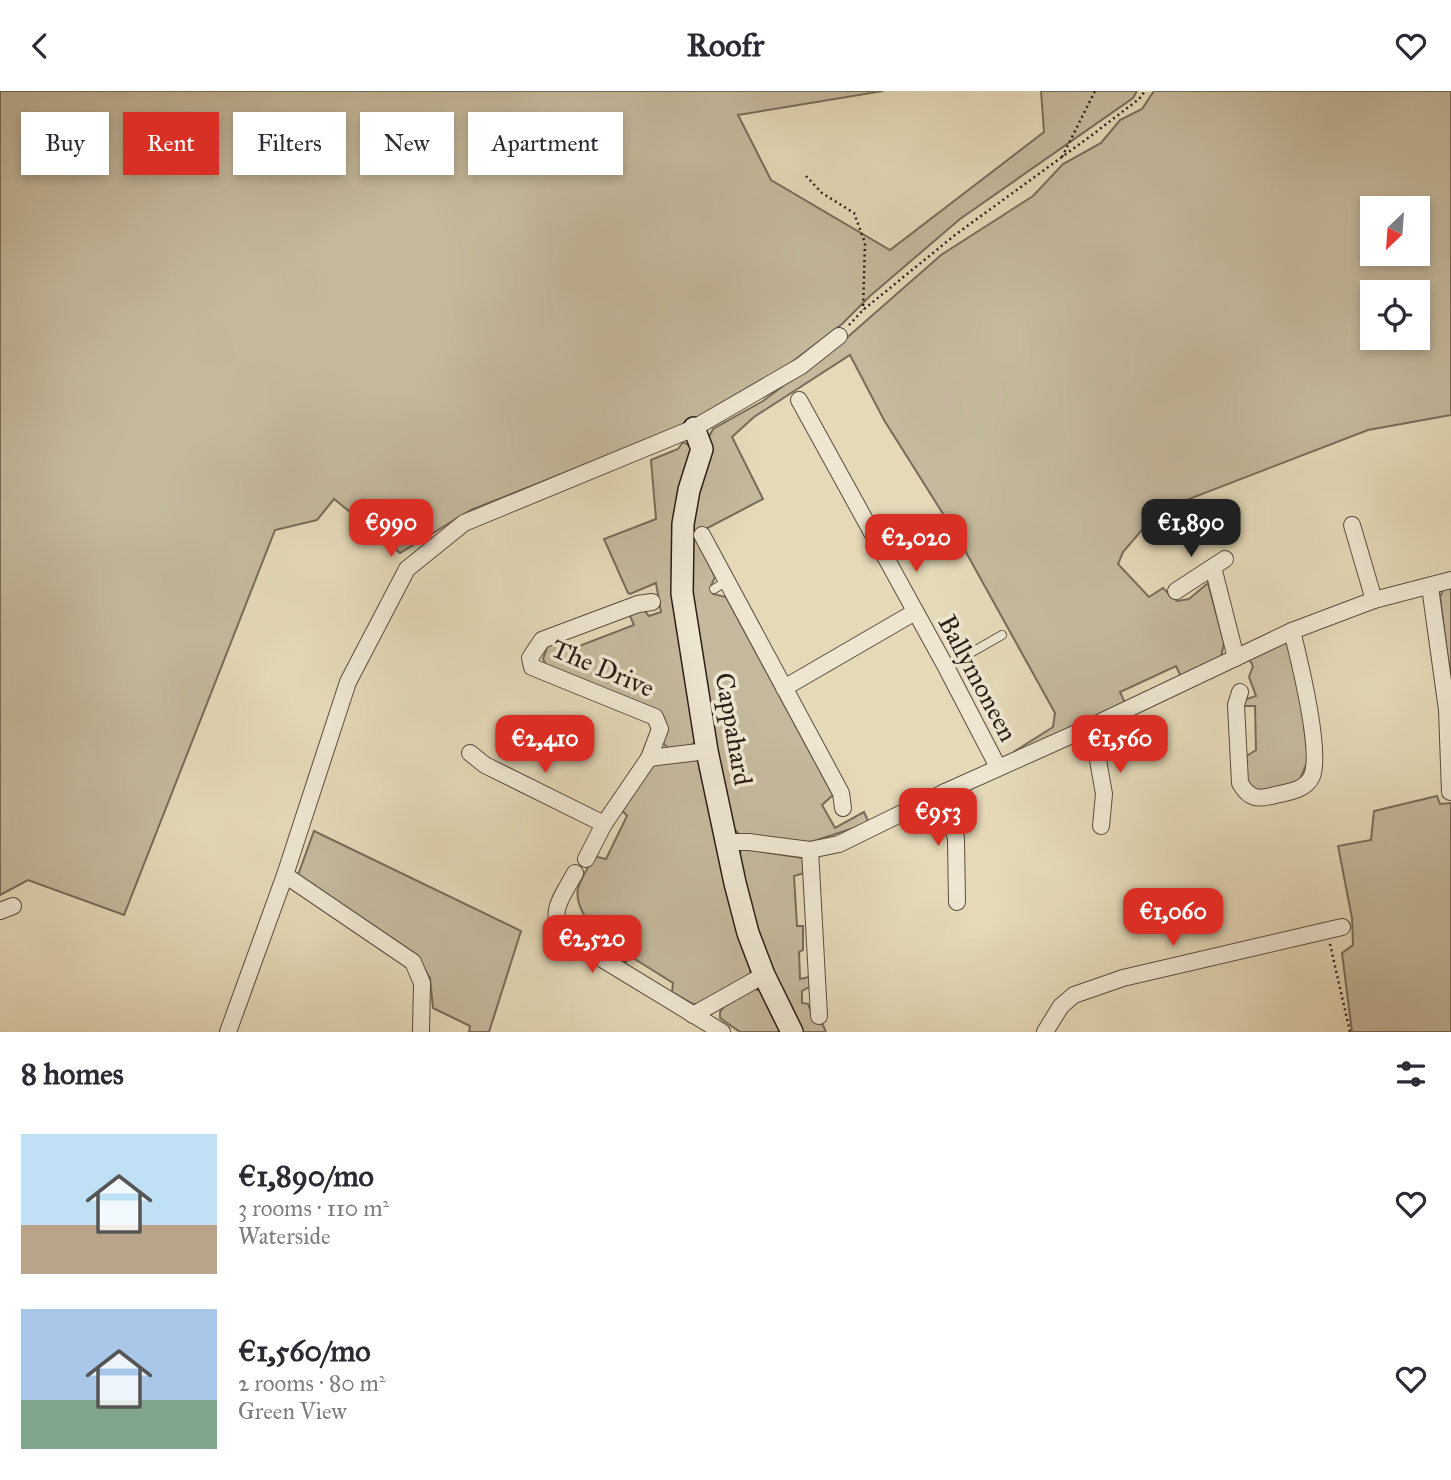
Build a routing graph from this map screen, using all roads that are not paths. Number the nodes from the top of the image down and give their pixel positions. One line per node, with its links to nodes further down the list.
1 (839, 336): 3 (street)
2 (799, 400): 11 (street, Ballymoneen)
3 (694, 428): 19 (main road, Cappahard); 32 (street)
4 (1352, 525): 9 (street)
5 (702, 535): 16 (street)
6 (1451, 580): 7 (street)
7 (1430, 587): 9 (street); 24 (street)
8 (1176, 591): 14 (street)
9 (1374, 600): 12 (street)
10 (652, 602): 21 (street, The Drive)
11 (915, 612): 15 (street, Ballymoneen); 16 (street, Ballymoneen)
12 (1292, 631): 14 (street); 17 (street)
13 (1002, 635): 15 (lane)
14 (1236, 658): 18 (street)
15 (946, 667): 22 (street, Ballymoneen)
16 (784, 688): 25 (street)
17 (1240, 692)
18 (1092, 726): 22 (street); 27 (street)
19 (708, 751): 21 (street); 28 (main road, Cappahard)
20 (470, 753): 26 (street)
21 (649, 758): 26 (street)
22 (998, 767): 23 (street)
23 (944, 792): 29 (street); 33 (street)
24 (1450, 792)
25 (843, 809)
26 (604, 824): 30 (street)
27 (1101, 826)
28 (727, 842): 29 (street); 35 (main road, Cappahard)
29 (810, 850): 37 (street)
30 (586, 859)
31 (575, 873): 36 (street)
32 (285, 875): 38 (street); 39 (street)
33 (957, 902)
34 (1334, 928): 42 (street)
35 (764, 975): 36 (street); 41 (main road, Cappahard)
36 (694, 1015): 40 (street)
37 (819, 1016)
38 (421, 1031)
39 (228, 1032)
40 (722, 1032)
41 (792, 1032)
42 (1045, 1032)

